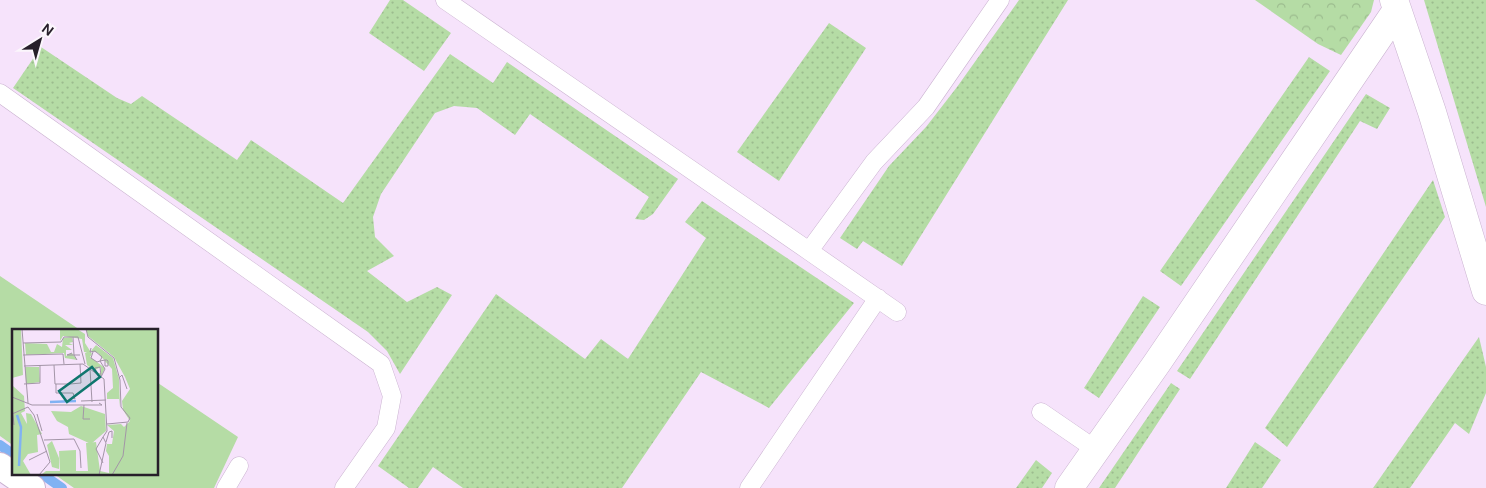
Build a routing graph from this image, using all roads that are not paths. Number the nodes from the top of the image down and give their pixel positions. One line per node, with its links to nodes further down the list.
1 (445, 0): 5 (lane)
2 (1000, 0): 5 (lane)
3 (1395, 5): 6 (street); 10 (street)
4 (0, 93): 17 (lane)
5 (809, 251): 7 (lane)
6 (1486, 291)
7 (878, 298): 8 (lane); 18 (lane)
8 (897, 312)
9 (1042, 412): 10 (lane)
10 (1094, 449): 19 (street)
11 (0, 466): 13 (street)
12 (239, 466): 16 (lane)
13 (12, 474)
14 (15, 476): 15 (street)
15 (32, 488)
16 (226, 488)
17 (344, 488)
18 (749, 488)
19 (1069, 488)

